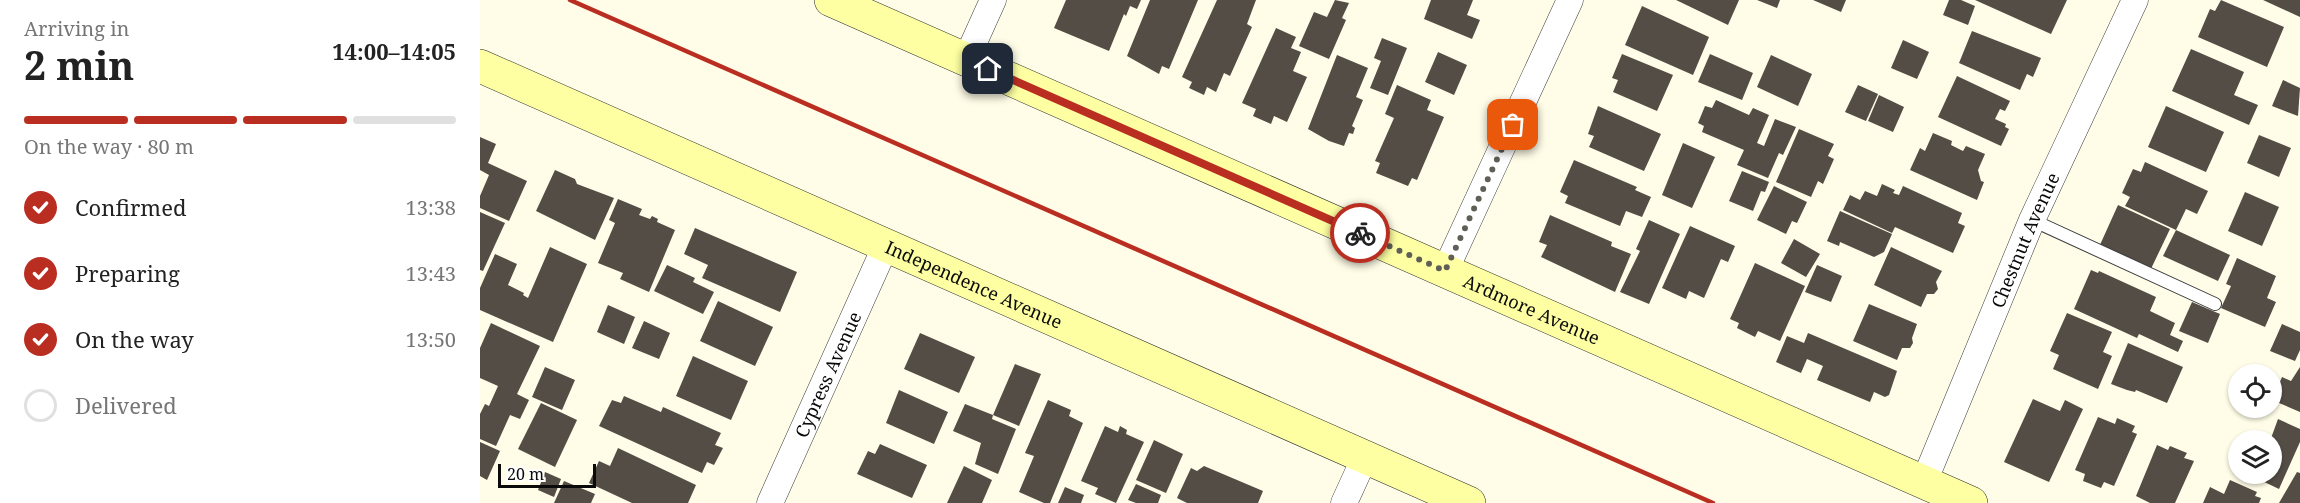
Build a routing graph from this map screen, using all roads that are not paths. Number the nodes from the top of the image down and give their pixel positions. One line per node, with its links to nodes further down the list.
1 (831, 0): 5 (street, Ardmore Avenue)
2 (993, 0): 5 (street)
3 (1570, 0): 9 (street)
4 (2135, 0): 7 (street, Chestnut Avenue)
5 (966, 60): 9 (street, Ardmore Avenue)
6 (480, 66): 8 (street, Independence Avenue)
7 (2032, 220): 10 (lane); 12 (street, Chestnut Avenue)
8 (886, 245): 11 (street, Independence Avenue); 13 (street, Cypress Avenue)
9 (1445, 271): 12 (street, Ardmore Avenue)
10 (2215, 304)
11 (1365, 457): 14 (street); 15 (street, Independence Avenue)
12 (1924, 482): 16 (street, Ardmore Avenue)
13 (770, 503)
14 (1344, 503)
15 (1469, 503)
16 (1971, 503)

